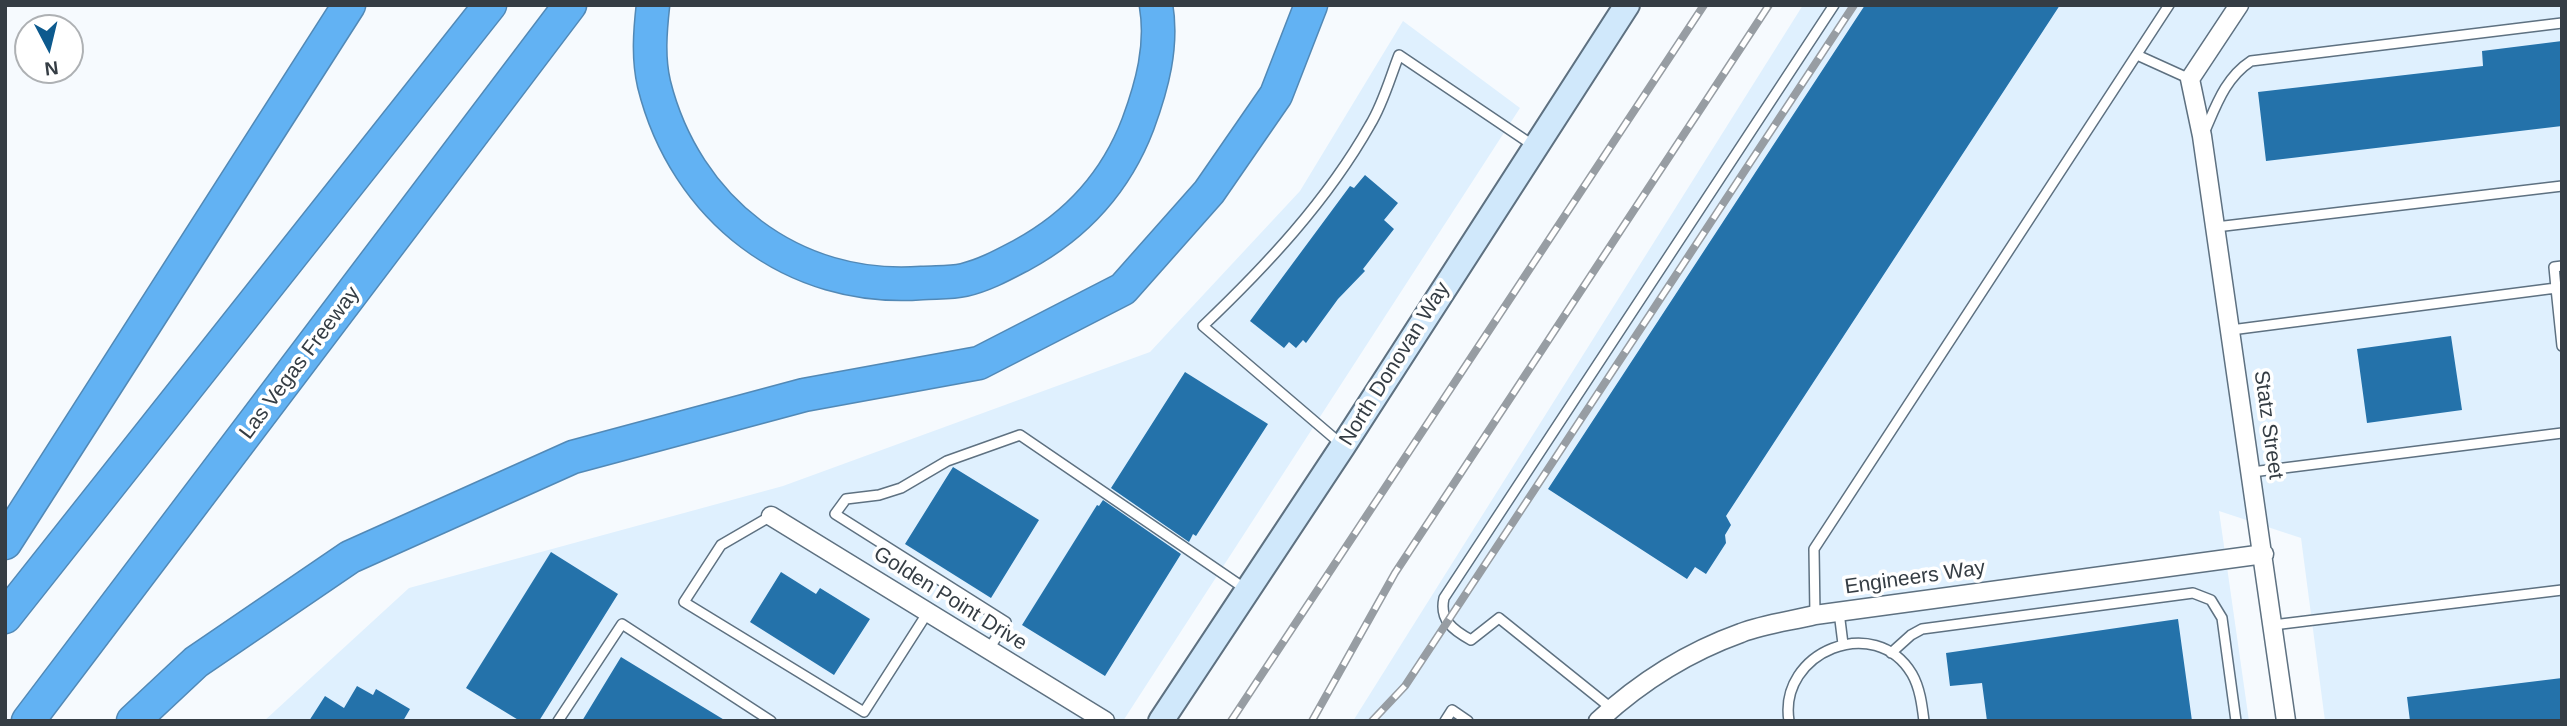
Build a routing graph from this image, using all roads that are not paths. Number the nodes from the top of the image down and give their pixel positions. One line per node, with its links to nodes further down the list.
1 (349, 5): 26 (highway)
2 (490, 5): 33 (highway)
3 (570, 5): 39 (highway, Las Vegas Freeway)
4 (653, 5): 5 (highway)
5 (1156, 5)
6 (1311, 5): 40 (highway)
7 (1627, 5): 15 (street, North Donovan Way)
8 (1834, 5): 38 (lane)
9 (2169, 5): 12 (lane)
10 (2239, 5): 13 (street)
11 (2562, 23): 14 (lane)
12 (2137, 55): 13 (lane); 32 (lane)
13 (2190, 79): 14 (street, Statz Street)
14 (2202, 136): 17 (street, Statz Street)
15 (1534, 146): 23 (street, North Donovan Way); 23 (lane)
16 (2562, 186): 17 (lane)
17 (2216, 227): 20 (street, Statz Street)
18 (2562, 266): 19 (lane)
19 (2556, 288): 20 (lane); 21 (lane)
20 (2231, 330): 24 (street, Statz Street)
21 (2562, 346)
22 (2562, 433): 24 (lane)
23 (1343, 446): 29 (street, North Donovan Way)
24 (2252, 472): 27 (street, Statz Street)
25 (771, 516): 30 (street, Golden Point Drive); 30 (lane)
26 (5, 543)
27 (2263, 554): 31 (street, Engineers Way); 34 (street, Statz Street)
28 (2562, 590): 34 (lane)
29 (1248, 591): 36 (lane); 44 (street, North Donovan Way)
30 (928, 612): 36 (street, Golden Point Drive)
31 (1839, 612): 32 (street, Engineers Way); 35 (lane)
32 (1815, 615): 38 (street, Engineers Way)
33 (5, 617)
34 (2273, 625): 51 (street, Statz Street)
35 (1843, 643): 37 (lane); 48 (lane)
36 (989, 649): 43 (street, Golden Point Drive)
37 (1891, 653): 49 (lane); 50 (lane)
38 (1611, 708): 47 (street, Engineers Way)
39 (29, 721)
40 (133, 721)
41 (558, 721): 42 (lane)
42 (771, 721)
43 (1105, 721)
44 (1161, 721)
45 (1445, 721): 46 (lane)
46 (1468, 721)
47 (1598, 721)
48 (1789, 721)
49 (1924, 721)
50 (2236, 721)
51 (2286, 721)

